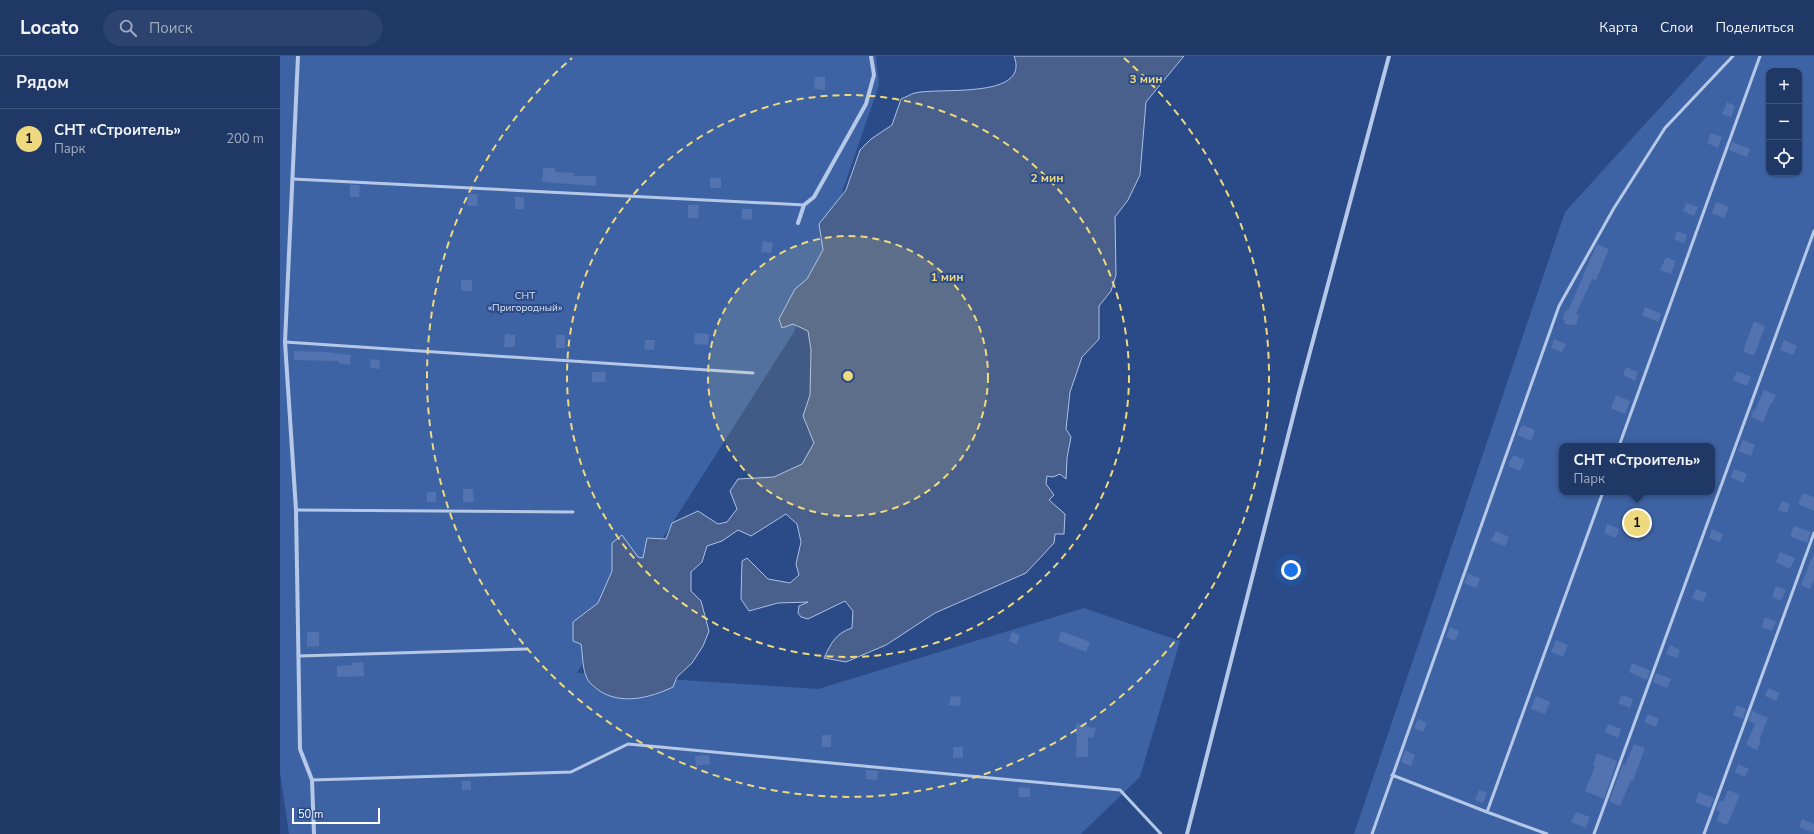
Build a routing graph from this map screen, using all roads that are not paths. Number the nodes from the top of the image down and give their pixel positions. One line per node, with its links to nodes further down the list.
1 (298, 56): 6 (street)
2 (871, 56): 7 (street)
3 (1389, 56): 24 (street)
4 (1733, 56): 19 (lane)
5 (1760, 56): 12 (lane)
6 (293, 179): 7 (lane); 10 (street)
7 (804, 205): 8 (street)
8 (798, 223)
9 (1814, 231): 27 (lane)
10 (285, 342): 11 (lane); 14 (street)
11 (753, 373)
12 (1620, 443)
13 (1602, 495): 21 (lane)
14 (296, 510): 15 (lane); 18 (street)
15 (573, 512)
16 (1814, 533): 28 (lane)
17 (527, 649): 18 (lane)
18 (299, 656): 20 (street)
19 (1392, 775): 21 (lane); 25 (lane)
20 (312, 780): 22 (street); 23 (lane)
21 (1487, 812): 26 (lane)
22 (314, 834)
23 (1161, 834)
24 (1187, 834)
25 (1372, 834)
26 (1547, 834)
27 (1594, 834)
28 (1704, 834)

